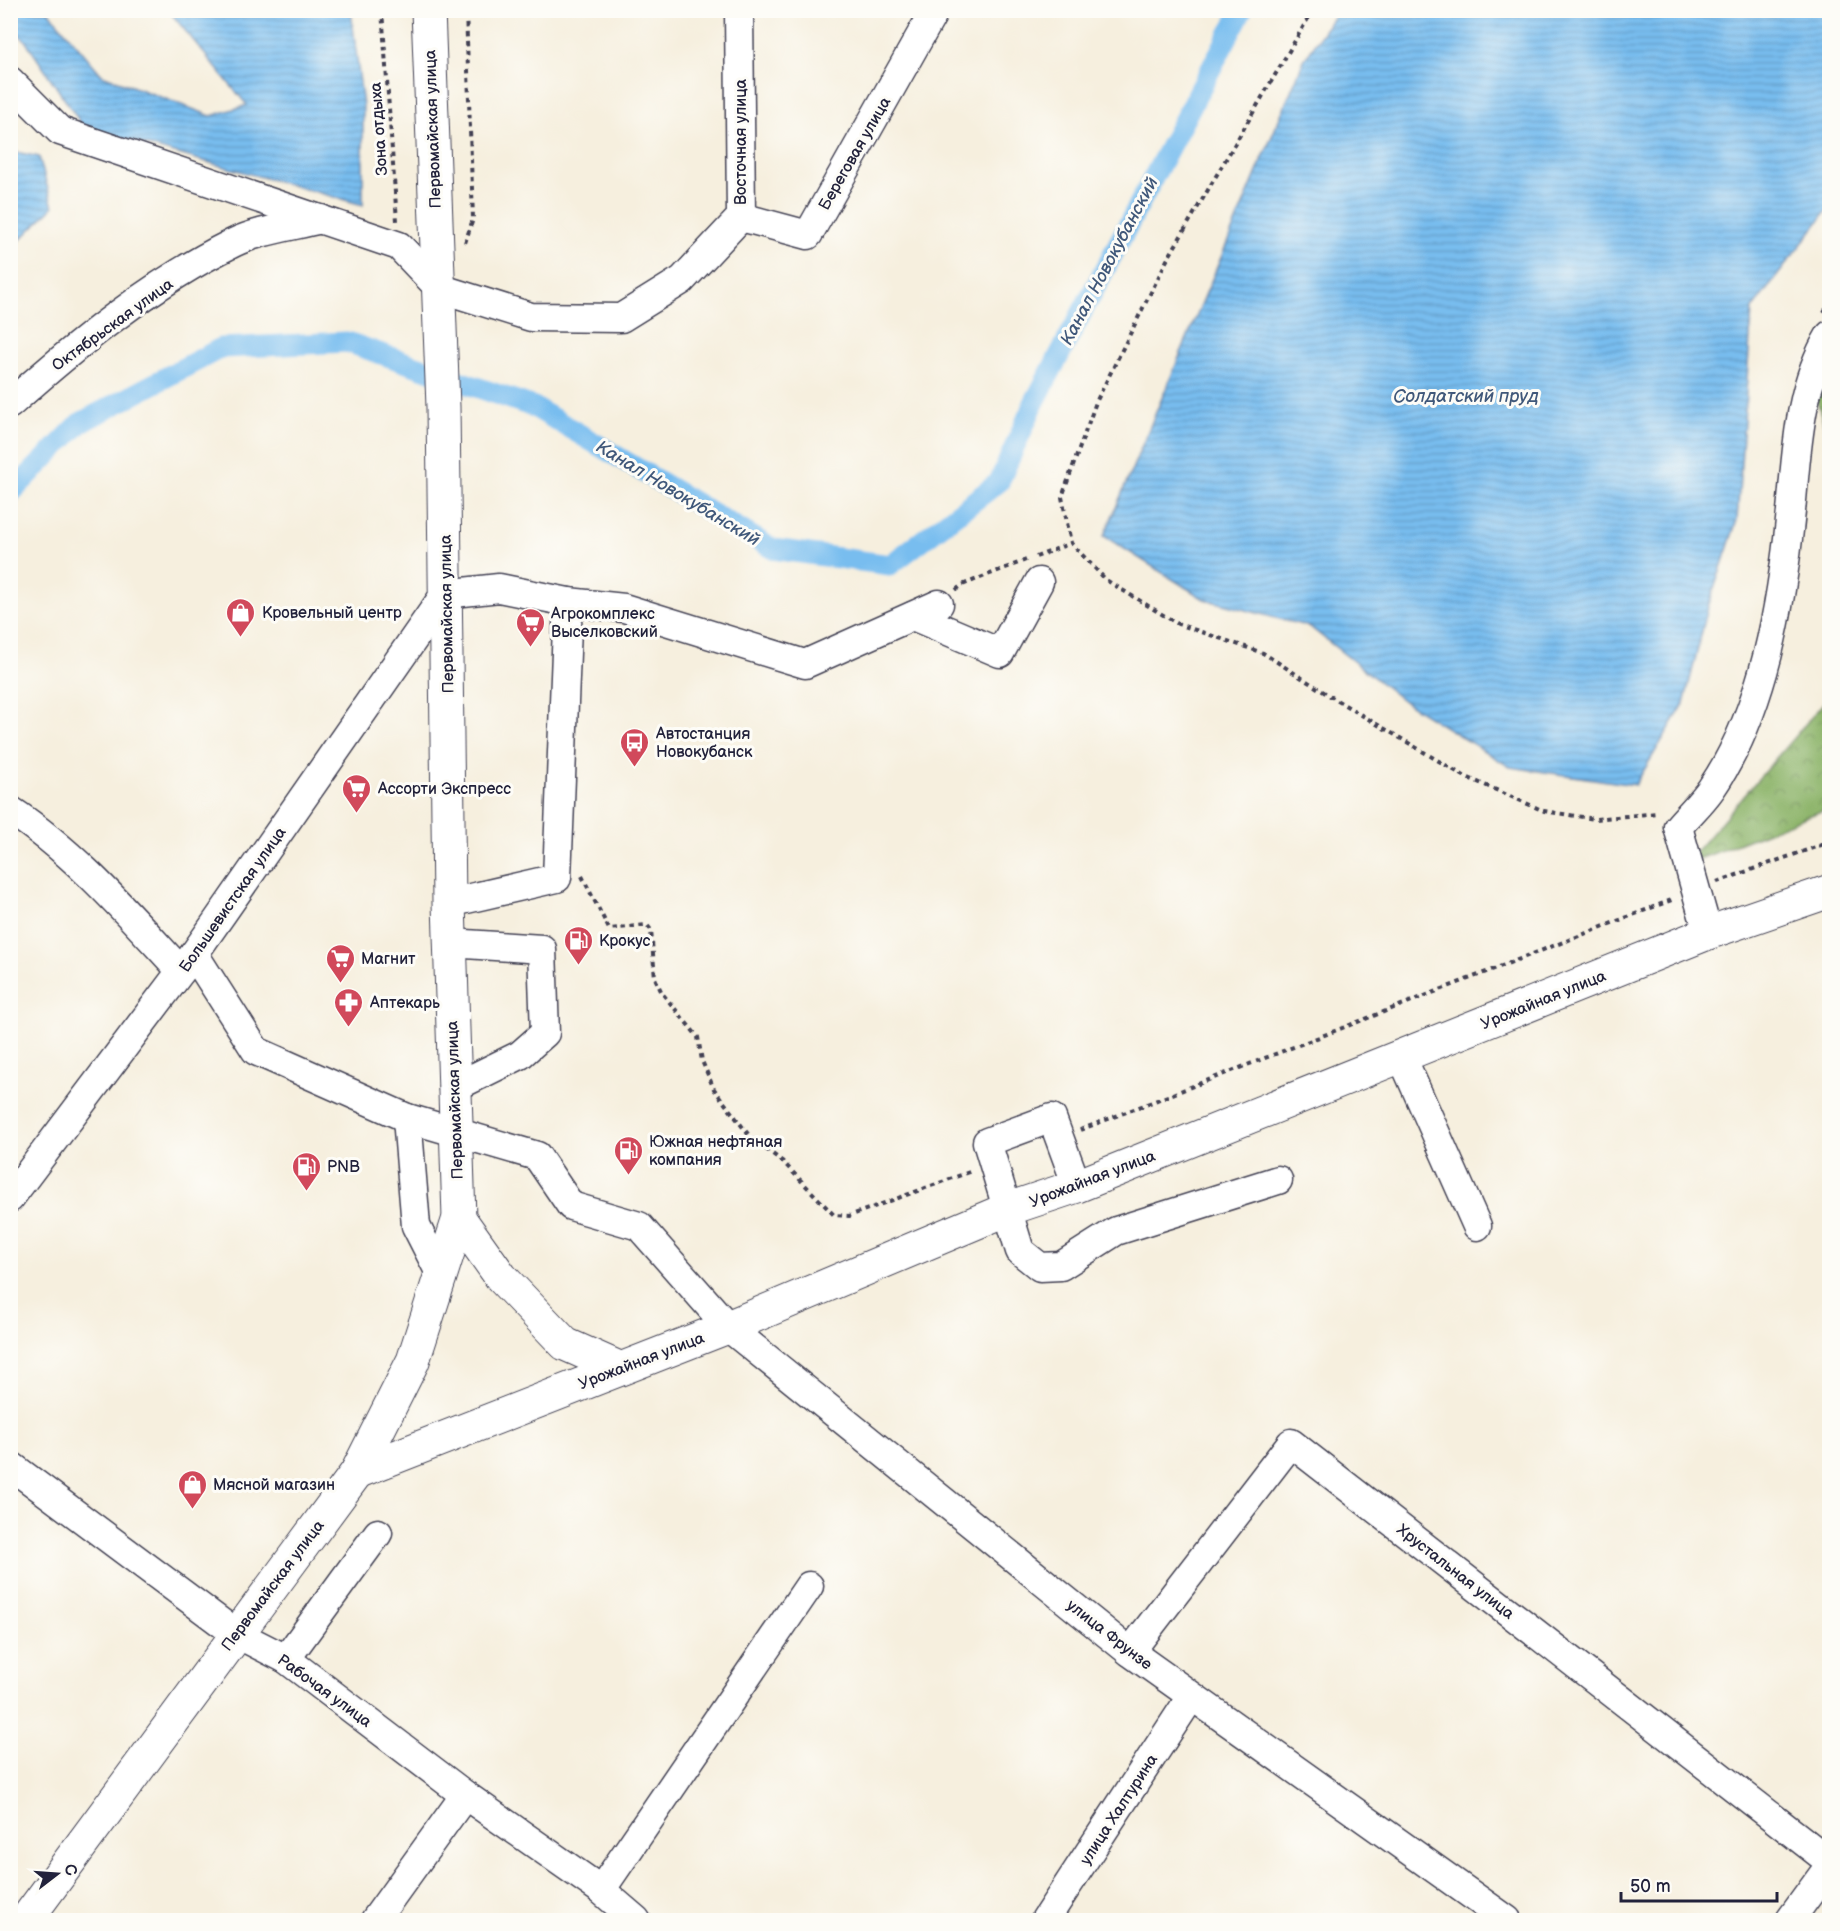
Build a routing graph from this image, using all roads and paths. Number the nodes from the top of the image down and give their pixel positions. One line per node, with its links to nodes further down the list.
1 (382, 10): 10 (path, Зона отдыха)
2 (428, 10): 12 (main road, Первомайская улица)
3 (466, 10): 11 (path)
4 (740, 10): 8 (street, Восточная улица)
5 (935, 10): 8 (street, Береговая улица)
6 (1313, 10): 15 (path)
7 (10, 81): 9 (street)
8 (741, 217): 12 (street, Восточная улица)
9 (321, 219): 10 (street); 14 (street, Октябрьская улица)
10 (399, 246): 12 (street)
11 (462, 250)
12 (439, 288): 17 (main road, Первомайская улица)
13 (1830, 335): 25 (street)
14 (10, 404)
15 (1071, 543): 19 (path); 22 (path)
16 (1038, 582): 20 (street)
17 (445, 594): 18 (street); 27 (main road, Первомайская улица); 30 (street, Большевистская улица)
18 (568, 602): 20 (street); 24 (street)
19 (939, 604): 20 (street)
20 (914, 616)
21 (10, 810): 30 (street, улица Фрунзе)
22 (1657, 814)
23 (1830, 842): 25 (path)
24 (557, 878): 27 (street); 36 (path)
25 (1695, 891): 28 (street); 35 (path)
26 (1830, 891): 28 (main road, Урожайная улица)
27 (449, 903): 29 (main road, Первомайская улица)
28 (1708, 933): 31 (main road, Урожайная улица)
29 (450, 943): 32 (main road, Первомайская улица); 32 (street)
30 (187, 963): 33 (street, улица Фрунзе); 39 (street, Большевистская улица)
31 (1401, 1055): 38 (main road, Урожайная улица); 42 (street)
32 (453, 1088): 34 (main road, Первомайская улица)
33 (407, 1118): 34 (street, улица Фрунзе); 43 (street)
34 (455, 1134): 41 (main road, Первомайская улица); 44 (street, улица Фрунзе)
35 (1059, 1138): 36 (street); 38 (street)
36 (994, 1163): 40 (street)
37 (1278, 1180): 40 (street)
38 (1077, 1186): 40 (main road, Урожайная улица)
39 (10, 1198)
40 (1008, 1209): 44 (main road, Урожайная улица)
41 (459, 1218): 43 (main road, Первомайская улица); 45 (main road)
42 (1477, 1226)
43 (441, 1275): 47 (main road, Первомайская улица)
44 (728, 1327): 45 (main road, Урожайная улица); 51 (street, улица Фрунзе)
45 (619, 1368): 47 (main road, Урожайная улица)
46 (10, 1465): 50 (street, Рабочая улица)
47 (357, 1472): 50 (main road, Первомайская улица)
48 (378, 1533): 52 (street)
49 (809, 1586): 56 (street)
50 (235, 1633): 52 (street, Рабочая улица); 57 (main road, Первомайская улица)
51 (1130, 1652): 53 (street, улица Фрунзе); 55 (street, Хрустальная улица)
52 (286, 1659): 54 (street, Рабочая улица)
53 (1191, 1697): 60 (street, улица Халтурина); 61 (street, улица Фрунзе)
54 (465, 1795): 56 (street, Рабочая улица); 58 (street)
55 (1830, 1863): 62 (street, Хрустальная улица)
56 (601, 1890): 59 (street, Рабочая улица)
57 (30, 1919)
58 (375, 1920)
59 (636, 1920)
60 (1045, 1920)
61 (1508, 1920)
62 (1790, 1920)

